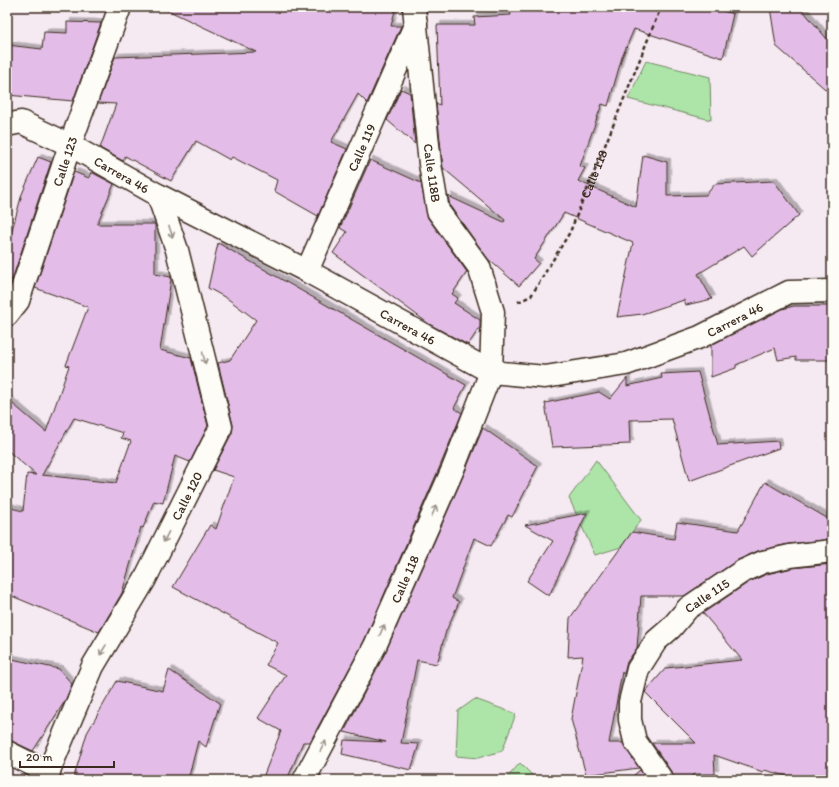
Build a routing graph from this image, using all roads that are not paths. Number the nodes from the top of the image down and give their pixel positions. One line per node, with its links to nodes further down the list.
1 (120, 7): 4 (street, Calle 123)
2 (415, 15): 6 (street, Calle 119); 9 (street, Calle 118B)
3 (7, 125): 4 (street, Carrera 46)
4 (70, 145): 5 (street, Carrera 46); 8 (street, Calle 123)
5 (158, 195): 6 (street, Carrera 46); 12 (street, Calle 120, one-way to 12)
6 (307, 271): 9 (street, Carrera 46)
7 (832, 291): 9 (street, Carrera 46)
8 (7, 315)
9 (491, 372): 13 (street, Calle 118, one-way to 9)
10 (832, 551): 14 (street, Calle 115)
11 (7, 752): 12 (street)
12 (47, 777)
13 (304, 780)
14 (662, 780)

